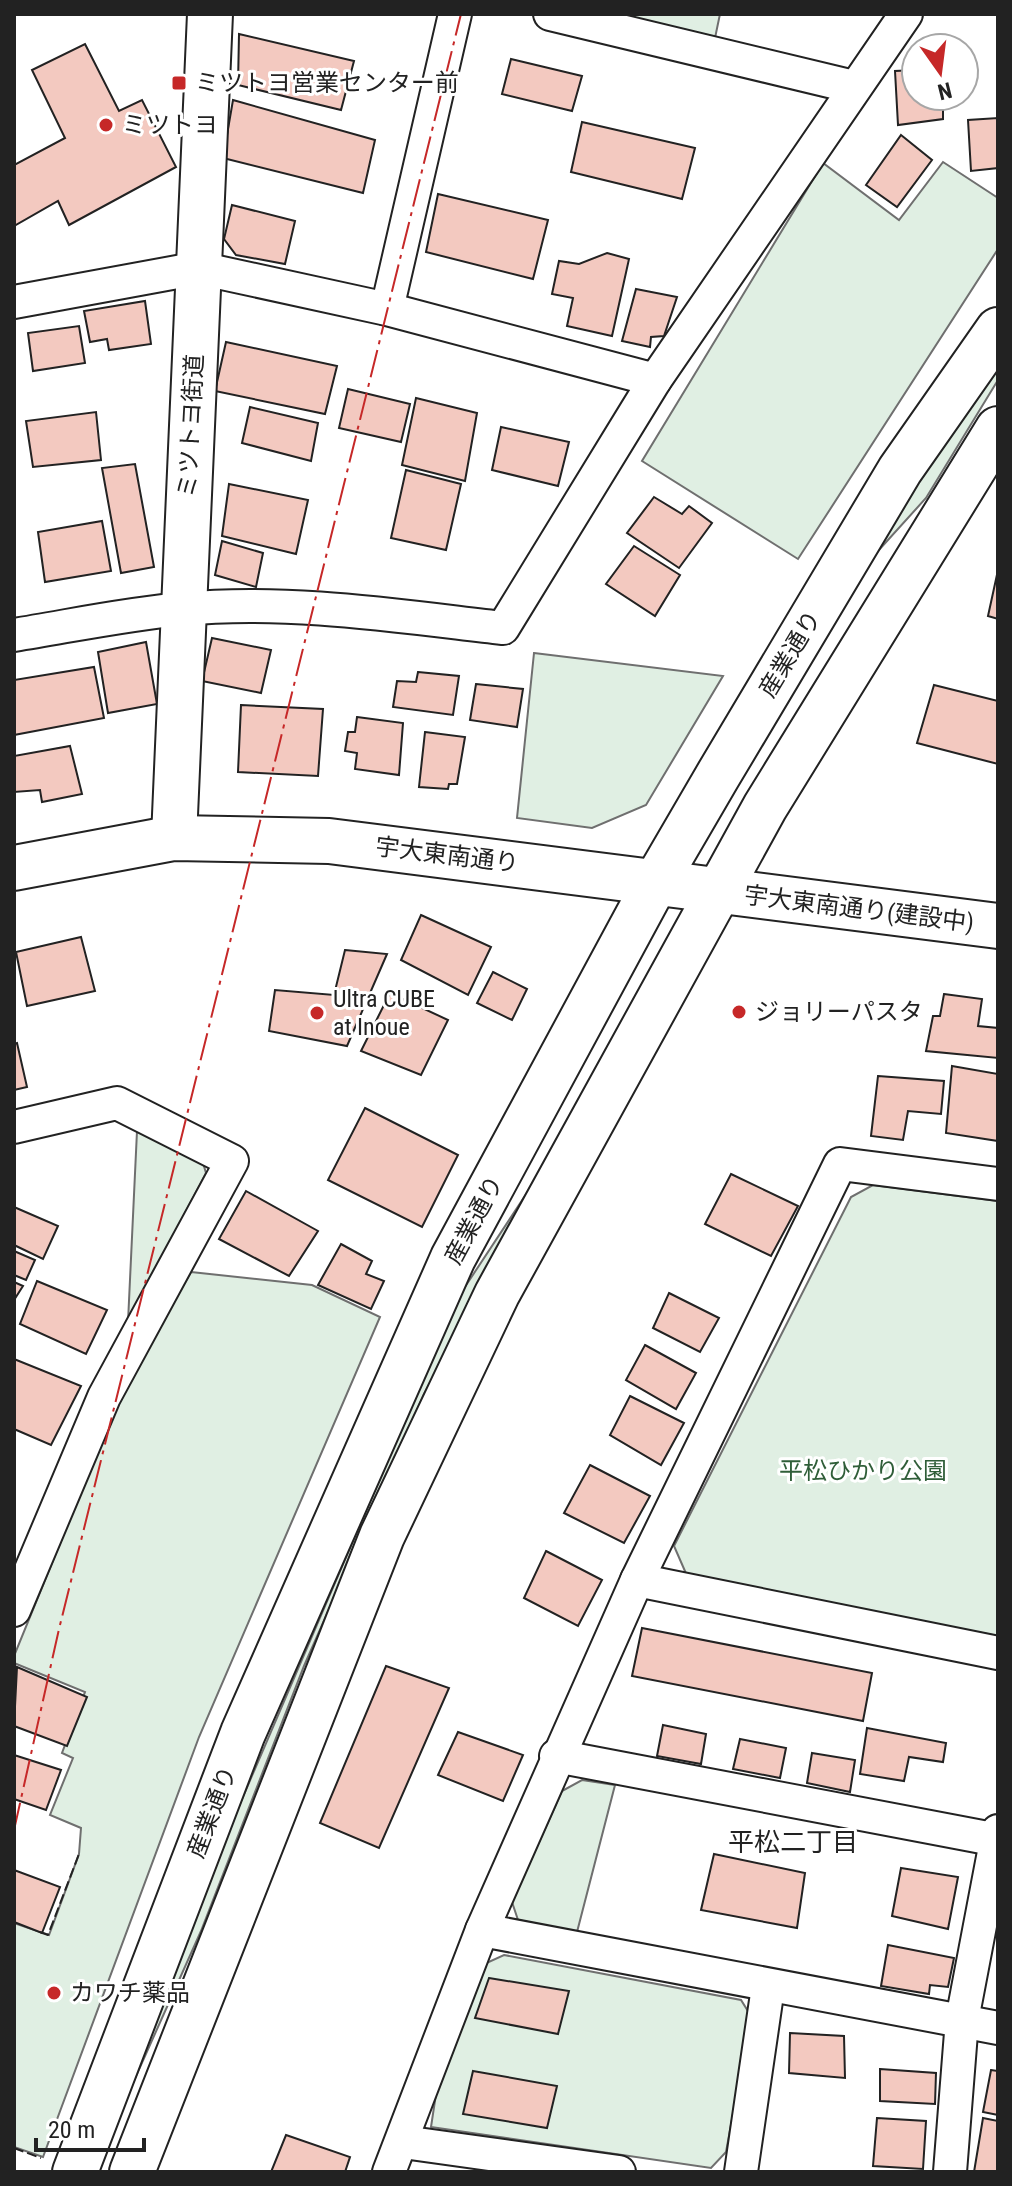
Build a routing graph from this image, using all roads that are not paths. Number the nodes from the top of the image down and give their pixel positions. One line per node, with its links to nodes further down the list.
1 (210, 14): 6 (street, ミツトヨ街道)
2 (455, 14): 8 (street)
3 (550, 14): 5 (street)
4 (906, 14): 5 (street)
5 (854, 87): 10 (street)
6 (199, 268): 7 (street); 8 (street); 12 (street, ミツトヨ街道)
7 (14, 302)
8 (387, 309): 10 (street)
9 (998, 330): 16 (street, 産業通り)
10 (655, 380): 12 (street)
11 (998, 429): 17 (street)
12 (183, 609): 13 (street); 14 (street, ミツトヨ街道)
13 (14, 635)
14 (174, 838): 15 (street, 宇大東南通り); 16 (street, 宇大東南通り)
15 (14, 868)
16 (657, 880): 17 (street, 宇大東南通り); 31 (street, 産業通り)
17 (719, 892): 18 (street, 宇大東南通り(建設中)); 32 (street)
18 (998, 926)
19 (14, 1127): 22 (street)
20 (998, 1184): 21 (street)
21 (637, 1580): 23 (street); 24 (street)
22 (14, 1610)
23 (998, 1653)
24 (556, 1756): 25 (street); 26 (street)
25 (997, 1837): 28 (street)
26 (482, 1930): 27 (street); 30 (street)
27 (768, 1987): 28 (street); 35 (street)
28 (962, 2020): 29 (street); 36 (street)
29 (998, 2028)
30 (403, 2142): 33 (street); 34 (street)
31 (75, 2172)
32 (132, 2172)
33 (389, 2172)
34 (619, 2172)
35 (741, 2172)
36 (950, 2172)

